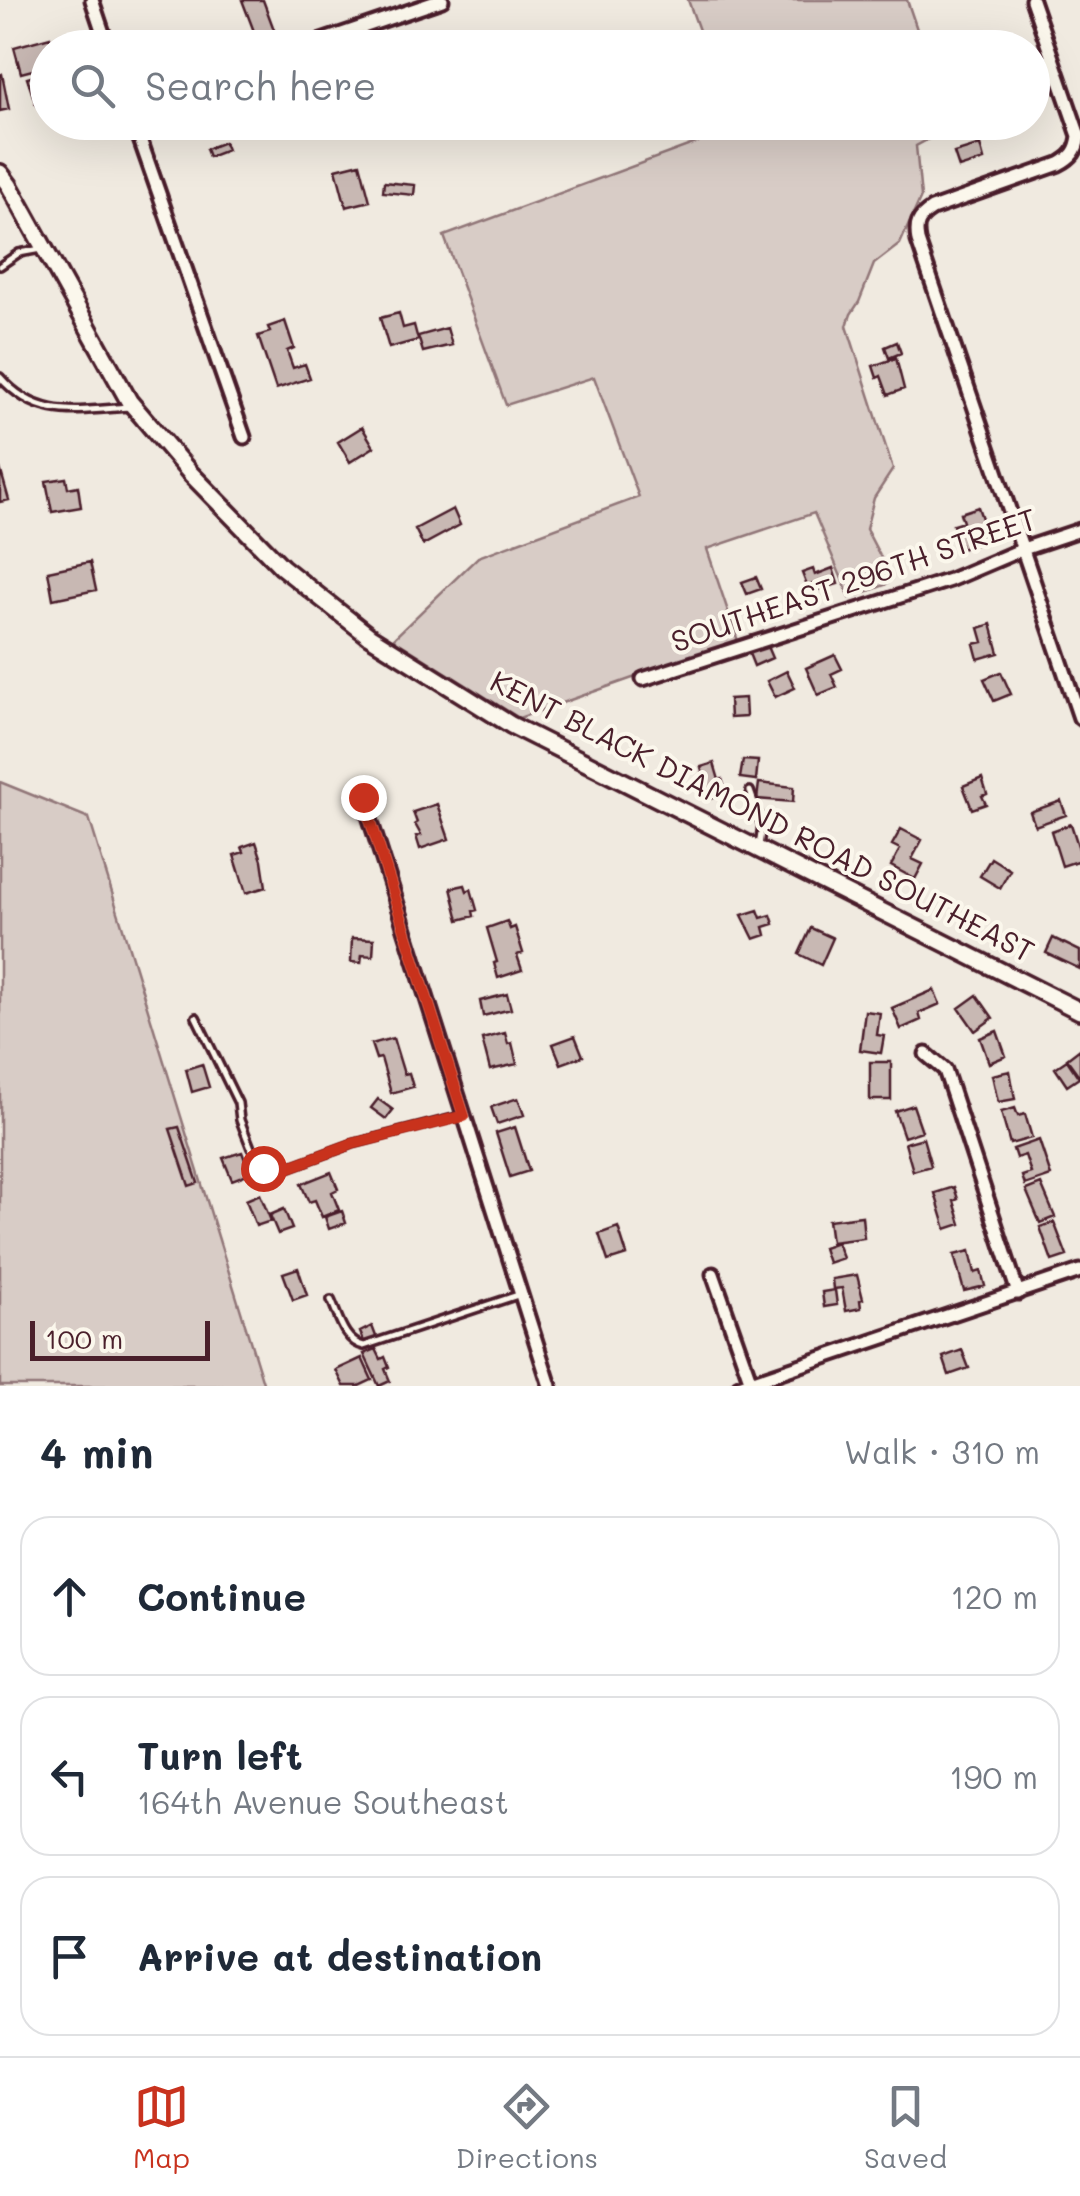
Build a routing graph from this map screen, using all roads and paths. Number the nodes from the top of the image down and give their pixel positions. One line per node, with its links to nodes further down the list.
1 (92, 0): 4 (street)
2 (442, 0): 5 (street)
3 (1032, 0): 6 (street)
4 (102, 30)
5 (354, 30)
6 (1042, 30)
7 (1050, 52): 16 (street)
8 (140, 140): 14 (street)
9 (0, 173): 10 (street, KENT BLACK DIAMOND ROAD SOUTHEAST)
10 (44, 248): 11 (lane); 13 (street, KENT BLACK DIAMOND ROAD SOUTHEAST)
11 (0, 266)
12 (0, 377): 13 (lane)
13 (134, 407): 21 (street, KENT BLACK DIAMOND ROAD SOUTHEAST)
14 (244, 437)
15 (1080, 530): 16 (street, SOUTHEAST 296TH STREET)
16 (1023, 549): 17 (street, SOUTHEAST 296TH STREET); 18 (street)
17 (643, 679)
18 (1080, 718)
19 (750, 791): 21 (lane)
20 (363, 797): 25 (street)
21 (758, 849): 22 (street, KENT BLACK DIAMOND ROAD SOUTHEAST)
22 (1080, 1010)
23 (196, 1017): 25 (lane)
24 (926, 1054): 28 (street)
25 (464, 1116): 29 (street)
26 (1080, 1271): 28 (street)
27 (714, 1274): 31 (street)
28 (1018, 1293): 31 (street)
29 (520, 1294): 30 (lane); 32 (street)
30 (331, 1300)
31 (745, 1384)
32 (550, 1386)

